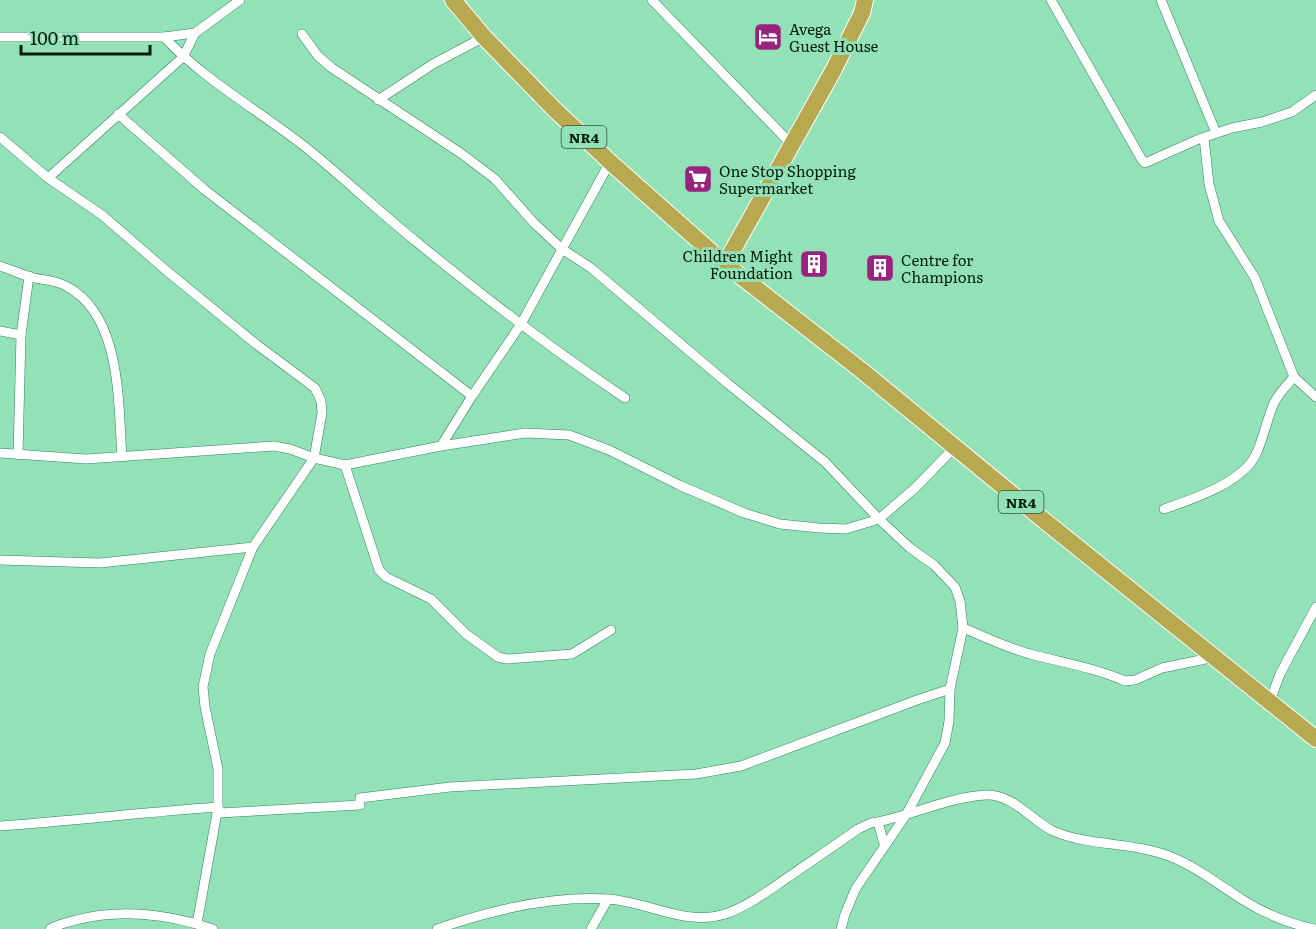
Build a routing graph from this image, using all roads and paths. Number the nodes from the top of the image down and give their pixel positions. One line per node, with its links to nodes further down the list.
1 (240, 0): 7 (street)
2 (453, 0): 11 (highway, NR4)
3 (652, 0): 19 (street)
4 (865, 0): 19 (highway)
5 (1051, 0): 18 (street)
6 (1161, 0): 16 (street)
7 (195, 33): 10 (street); 12 (street)
8 (303, 34): 14 (street)
9 (0, 37): 10 (street)
10 (164, 37): 12 (street)
11 (484, 37): 14 (street); 20 (highway, NR4)
12 (183, 57): 15 (street); 26 (street)
13 (1316, 95): 16 (street)
14 (378, 100): 22 (street)
15 (118, 114): 21 (street); 30 (street)
16 (1216, 133): 18 (street)
17 (0, 137): 21 (street)
18 (1204, 138): 29 (street)
19 (792, 145): 23 (highway)
20 (610, 162): 22 (street); 23 (highway, NR4)
21 (48, 178): 38 (street)
22 (562, 249): 26 (street); 41 (street)
23 (726, 264): 34 (highway, NR4)
24 (0, 266): 25 (street)
25 (28, 276): 28 (street); 37 (street)
26 (521, 324): 30 (street); 32 (street)
27 (0, 331): 28 (street)
28 (21, 335): 36 (street)
29 (1294, 377): 31 (street); 40 (street)
30 (472, 396): 33 (street)
31 (1316, 396)
32 (626, 398)
33 (441, 446): 39 (street); 41 (street)
34 (955, 447): 41 (street); 47 (highway, NR4)
35 (0, 453): 36 (street)
36 (18, 455): 37 (street)
37 (122, 458): 38 (street)
38 (314, 458): 39 (street); 42 (street)
39 (345, 465): 46 (street)
40 (1164, 509)
41 (879, 519): 45 (street)
42 (254, 547): 43 (street); 51 (street)
43 (0, 560)
44 (1316, 608): 49 (street)
45 (963, 628): 47 (street); 48 (street)
46 (611, 630)
47 (1216, 657): 49 (highway, NR4)
48 (950, 689): 51 (street); 52 (street)
49 (1270, 701): 50 (highway, NR4)
50 (1316, 739)
51 (218, 807): 54 (street); 57 (street)
52 (906, 815): 53 (street); 55 (street); 63 (street)
53 (878, 822): 55 (street); 56 (street)
54 (0, 826)
55 (884, 844): 62 (street)
56 (608, 899): 60 (street); 61 (street)
57 (197, 924): 58 (street); 59 (street)
58 (50, 929)
59 (213, 929)
60 (437, 929)
61 (591, 929)
62 (841, 929)
63 (1314, 929)

